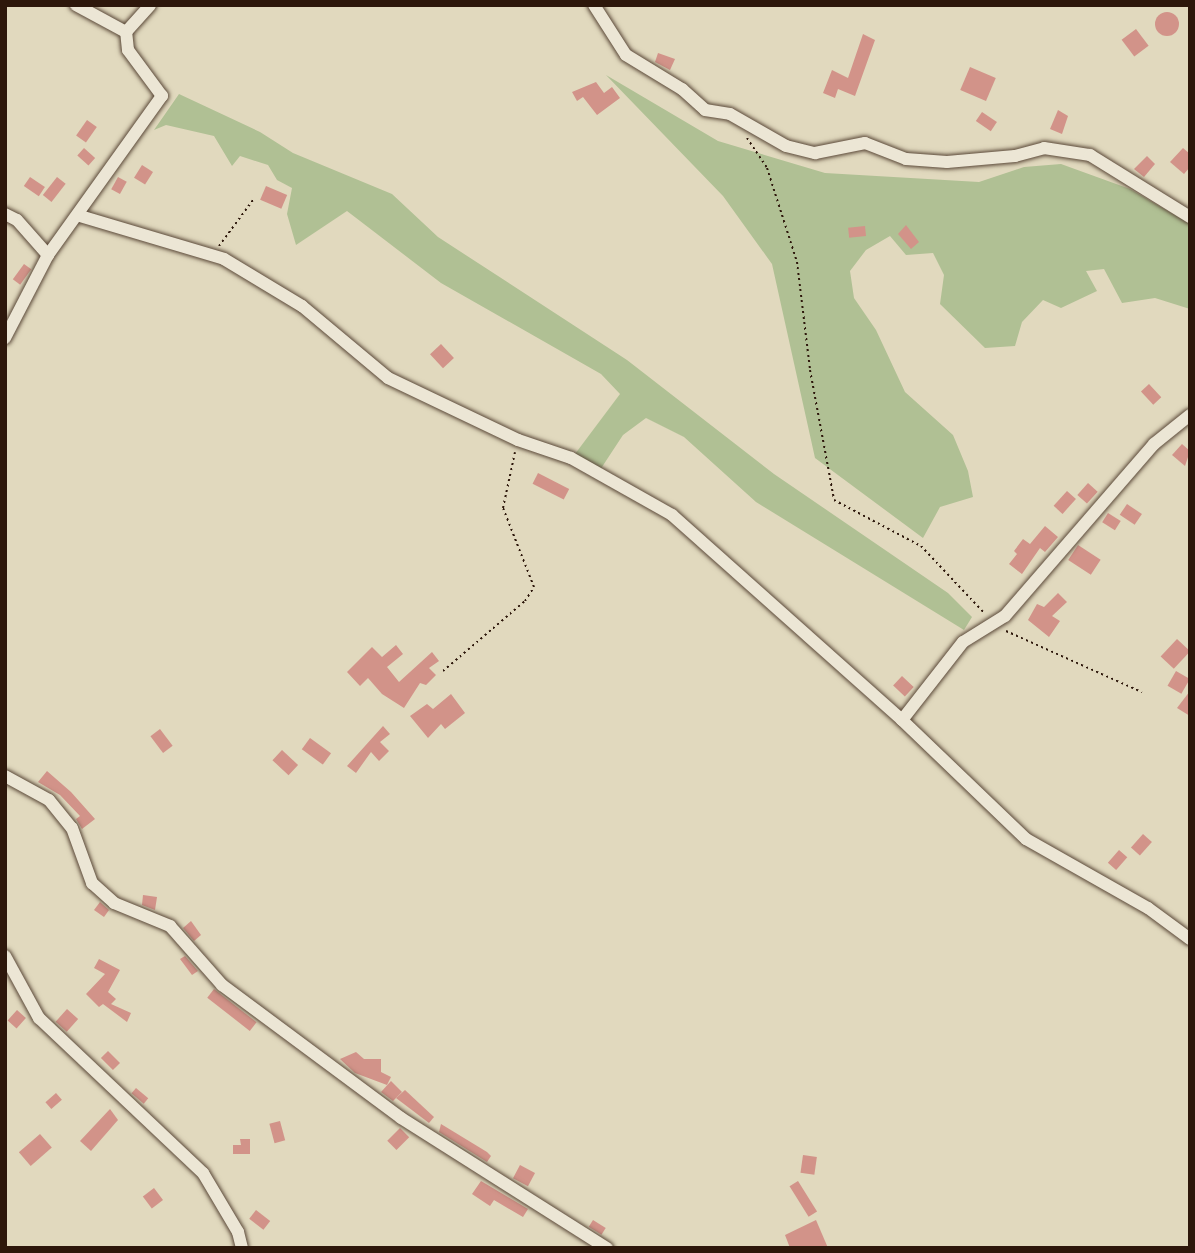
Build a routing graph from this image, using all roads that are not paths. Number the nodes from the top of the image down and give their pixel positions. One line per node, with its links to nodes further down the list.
1 (76, 5): 4 (street)
2 (150, 5): 4 (street)
3 (594, 5): 7 (street)
4 (127, 32): 6 (street)
5 (5, 214): 8 (street)
6 (80, 216): 8 (street); 11 (street)
7 (1190, 217)
8 (48, 256): 9 (street)
9 (5, 338)
10 (1190, 415): 11 (street)
11 (902, 720): 13 (street)
12 (5, 776): 16 (street)
13 (1190, 939)
14 (5, 956): 15 (street)
15 (242, 1248)
16 (607, 1248)

